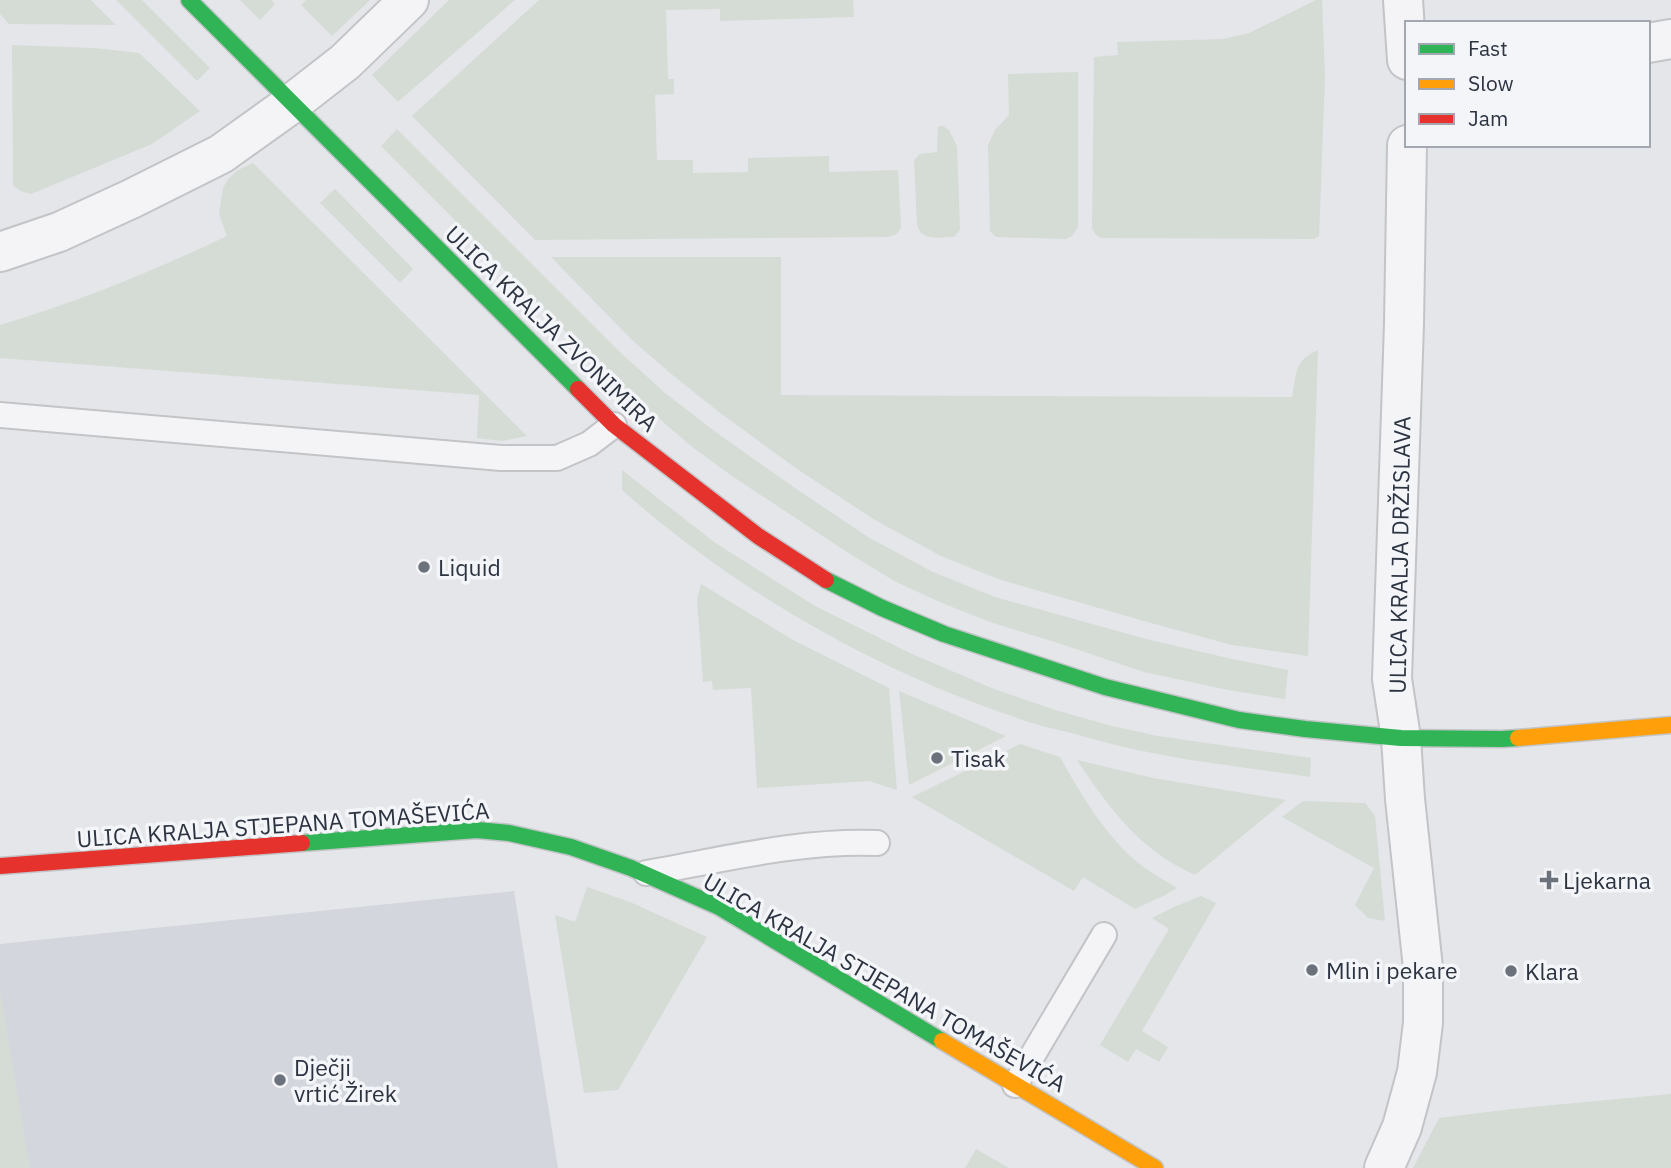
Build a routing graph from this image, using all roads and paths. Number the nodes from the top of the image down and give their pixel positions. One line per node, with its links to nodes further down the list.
1 (189, 0): 7 (main road, ULICA KRALJA ZVONIMIRA)
2 (409, 0): 7 (street)
3 (1403, 0): 4 (street)
4 (1405, 30)
5 (1671, 39): 6 (street)
6 (1650, 43)
7 (292, 104): 9 (street); 11 (main road, ULICA KRALJA ZVONIMIRA)
8 (1407, 147): 13 (street, ULICA KRALJA DRŽISLAVA)
9 (0, 252)
10 (0, 415): 11 (lane)
11 (614, 425): 13 (main road, ULICA KRALJA ZVONIMIRA)
12 (1671, 725): 13 (main road, ULICA KRALJA ZVONIMIRA)
13 (1401, 738): 20 (street, ULICA KRALJA DRŽISLAVA)
14 (877, 843): 16 (lane)
15 (0, 866): 16 (main road, ULICA KRALJA STJEPANA TOMAŠEVIĆA)
16 (646, 873): 18 (main road, ULICA KRALJA STJEPANA TOMAŠEVIĆA)
17 (1104, 936): 18 (lane)
18 (1015, 1085): 19 (main road, ULICA KRALJA STJEPANA TOMAŠEVIĆA)
19 (1155, 1168)
20 (1384, 1168)

